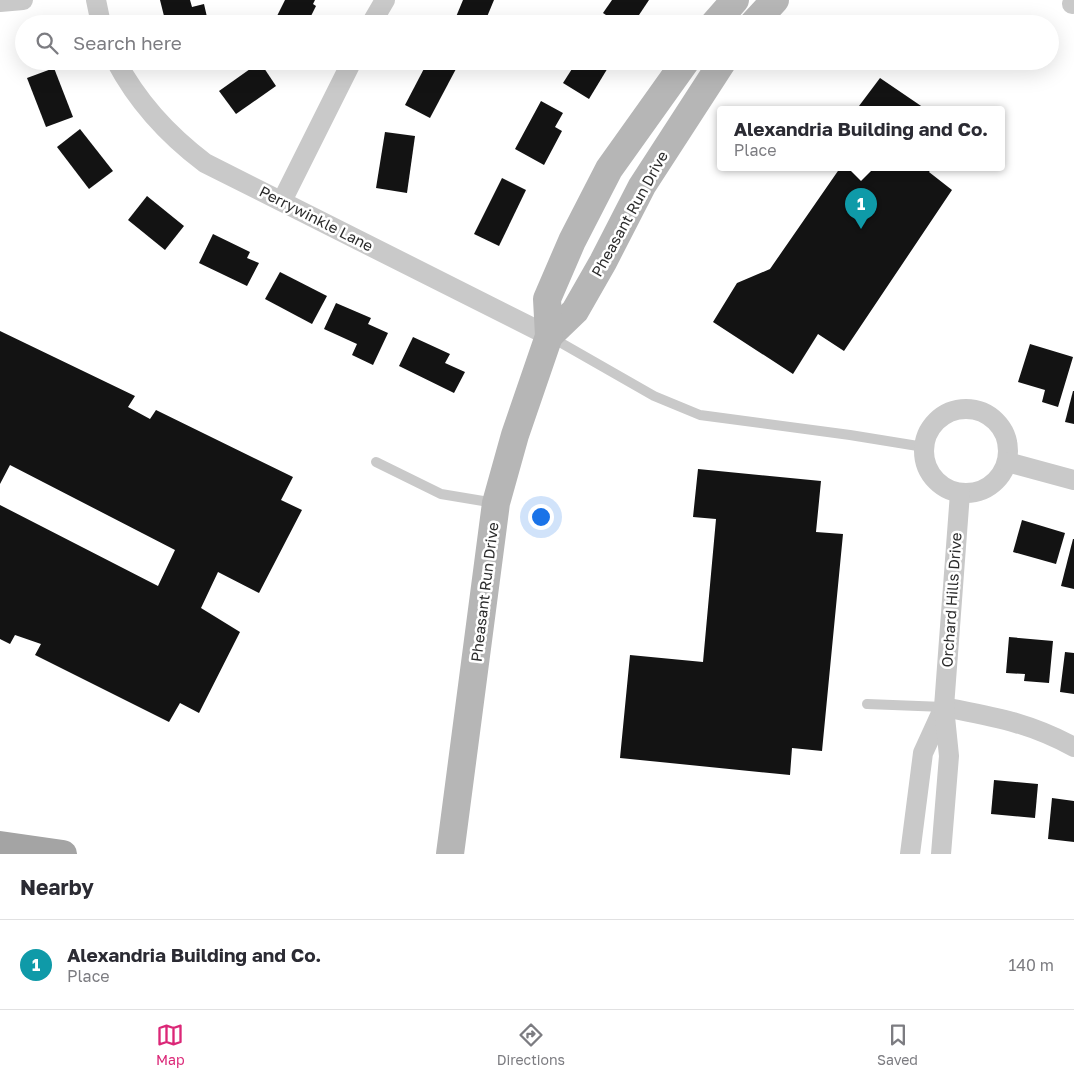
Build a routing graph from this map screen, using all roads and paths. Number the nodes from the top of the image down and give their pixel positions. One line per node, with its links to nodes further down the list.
1 (23, 0): 6 (street)
2 (96, 0): 7 (street)
3 (385, 0): 8 (street)
4 (735, 0): 9 (street)
5 (775, 0): 10 (street)
6 (0, 2)
7 (99, 15)
8 (376, 15)
9 (722, 15)
10 (761, 15)
11 (121, 70): 15 (street, Perrywinkle Lane)
12 (348, 70): 15 (street)
13 (680, 70): 16 (street, Pheasant Run Drive)
14 (717, 70): 16 (street, Pheasant Run Drive)
15 (282, 201): 16 (street, Perrywinkle Lane)
16 (549, 336): 17 (lane); 22 (street, Pheasant Run Drive)
17 (924, 447): 19 (street); 21 (street)
18 (376, 462): 22 (lane)
19 (1007, 462): 20 (street); 21 (street)
20 (1074, 480)
21 (960, 493): 24 (street, Orchard Hills Drive)
22 (496, 503): 31 (street, Pheasant Run Drive)
23 (867, 704): 24 (lane)
24 (944, 708): 25 (street); 27 (street, Orchard Hills Drive); 28 (street, Orchard Hills Drive)
25 (1074, 748)
26 (0, 845): 29 (main road)
27 (943, 850)
28 (909, 851)
29 (26, 852): 30 (main road)
30 (63, 854)
31 (450, 854)

